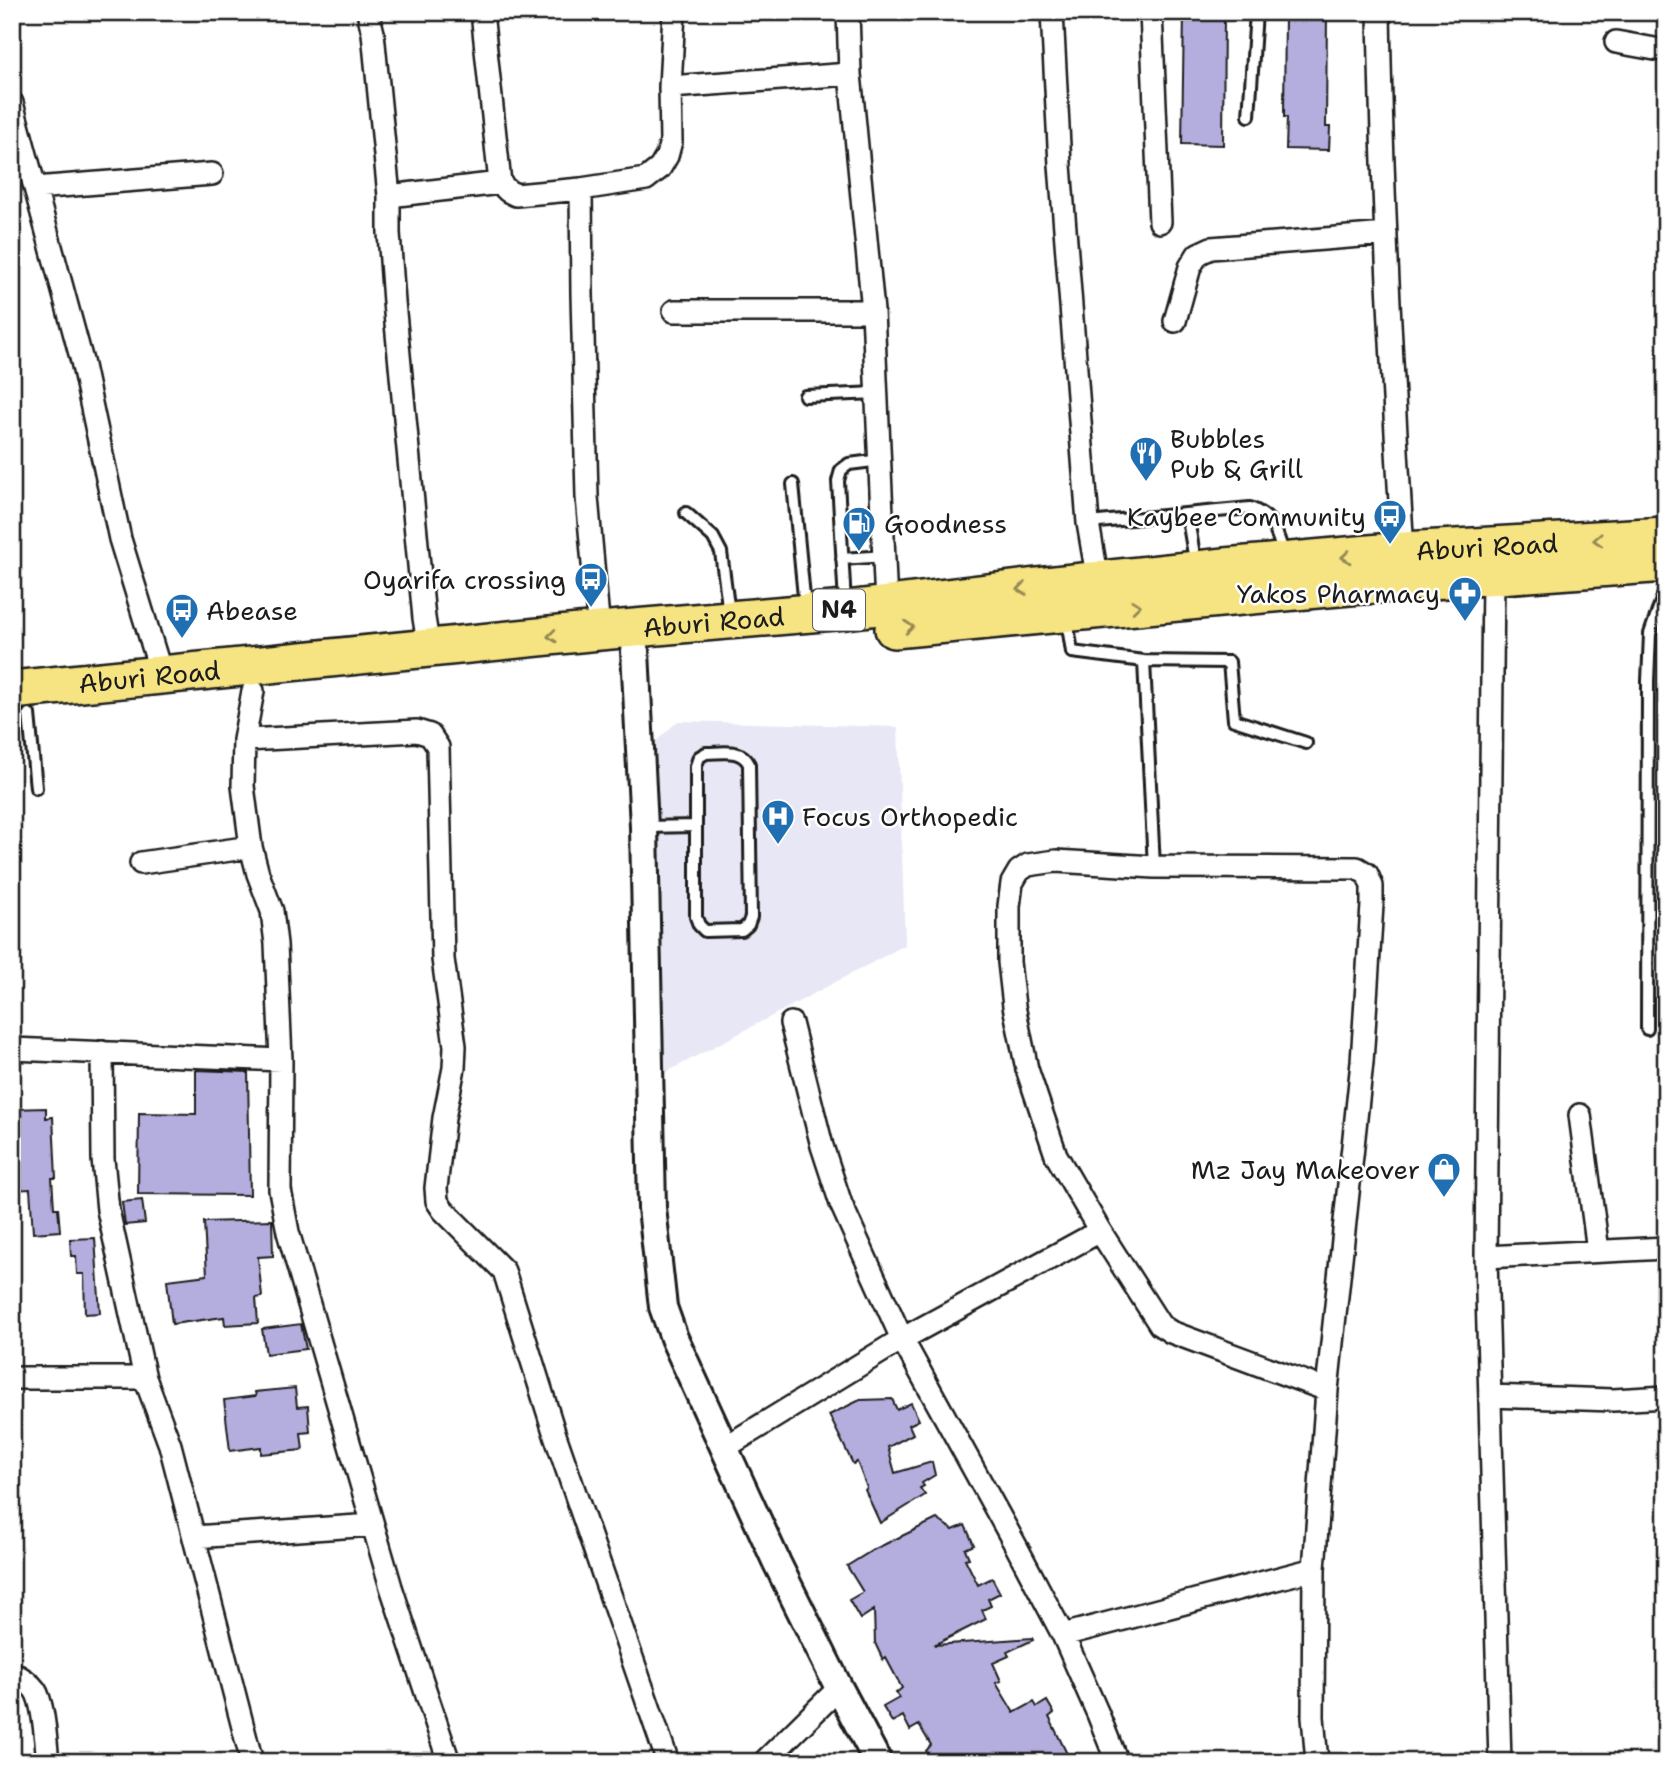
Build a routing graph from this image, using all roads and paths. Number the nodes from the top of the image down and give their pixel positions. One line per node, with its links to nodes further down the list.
1 (368, 12): 19 (street)
2 (482, 12): 16 (street)
3 (674, 12): 12 (street)
4 (848, 12): 11 (street)
5 (1052, 12): 31 (street)
6 (1151, 12): 20 (street)
7 (1256, 12): 14 (lane)
8 (1378, 12): 21 (street)
9 (1616, 42): 10 (street)
10 (1666, 51)
11 (850, 74): 12 (street); 23 (street)
12 (670, 88): 18 (street)
13 (12, 103): 17 (street)
14 (1249, 116)
15 (212, 174): 17 (street)
16 (500, 183): 18 (street); 19 (street)
17 (35, 188): 51 (street)
18 (581, 189): 47 (street)
19 (389, 196): 48 (street)
20 (1160, 222)
21 (1386, 234): 24 (street); 33 (street)
22 (674, 311): 23 (street)
23 (873, 311): 25 (street)
24 (1175, 321)
25 (878, 393): 26 (lane); 27 (street)
26 (805, 396)
27 (881, 460): 34 (street); 35 (lane)
28 (793, 484): 45 (lane)
29 (686, 513): 46 (lane)
30 (1187, 514): 31 (lane); 36 (lane); 38 (lane)
31 (1088, 523): 40 (street)
32 (1666, 536): 33 (highway, Aburi Road / N4, one-way to 33)
33 (1403, 551): 36 (highway, Aburi Road / N4, one-way to 36)
34 (885, 556): 35 (lane); 43 (street)
35 (842, 559): 44 (lane)
36 (1286, 562): 38 (highway, Aburi Road / N4)
37 (1666, 562): 39 (highway, Aburi Road / N4)
38 (1196, 570): 40 (highway, Aburi Road / N4)
39 (1493, 576): 42 (highway, Aburi Road / N4, one-way to 39); 71 (street)
40 (1098, 581): 42 (highway, Aburi Road / N4)
41 (1666, 588): 63 (lane)
42 (1064, 599): 43 (highway, Aburi Road / N4, one-way to 43); 49 (highway, Aburi Road / N4, one-way to 42); 50 (lane)
43 (886, 605): 44 (highway, Aburi Road / N4)
44 (846, 610): 45 (highway, Aburi Road / N4)
45 (806, 613): 46 (highway, Aburi Road / N4)
46 (730, 620): 47 (highway, Aburi Road / N4)
47 (599, 631): 48 (highway, Aburi Road / N4, one-way to 48)
48 (429, 649): 51 (highway, Aburi Road / N4)
49 (635, 652): 52 (highway, Aburi Road / N4); 58 (street)
50 (1144, 661): 55 (lane); 61 (lane)
51 (162, 676): 53 (highway, Aburi Road / N4)
52 (253, 691): 53 (highway, Aburi Road / N4); 54 (street)
53 (18, 707): 56 (lane)
54 (244, 740): 59 (street); 88 (street)
55 (1306, 743)
56 (36, 788)
57 (695, 826): 57 (lane); 58 (lane)
58 (644, 827): 78 (street)
59 (251, 847): 60 (street); 66 (street)
60 (141, 863)
61 (1154, 867): 68 (street); 75 (street)
62 (791, 1023): 72 (street)
63 (1647, 1029)
64 (12, 1049): 65 (street)
65 (102, 1052): 66 (street); 74 (street)
66 (281, 1060): 79 (street)
67 (1580, 1115): 70 (street)
68 (1100, 1231): 72 (street); 75 (street)
69 (1666, 1248): 70 (street)
70 (1598, 1251): 71 (street)
71 (1486, 1256): 76 (street)
72 (902, 1339): 78 (street); 82 (street)
73 (12, 1378): 74 (street)
74 (145, 1378): 80 (street)
75 (1327, 1390): 81 (street)
76 (1490, 1396): 77 (street); 93 (street)
77 (1666, 1397)
78 (724, 1448): 84 (street)
79 (373, 1525): 80 (street); 87 (street)
80 (194, 1537): 86 (street)
81 (1314, 1569): 82 (street); 92 (street)
82 (1063, 1635): 91 (street)
83 (12, 1673): 85 (street)
84 (839, 1688): 89 (street); 90 (street)
85 (48, 1762)
86 (252, 1762)
87 (449, 1762)
88 (668, 1762)
89 (764, 1762)
90 (878, 1762)
91 (1118, 1762)
92 (1317, 1762)
93 (1500, 1762)

